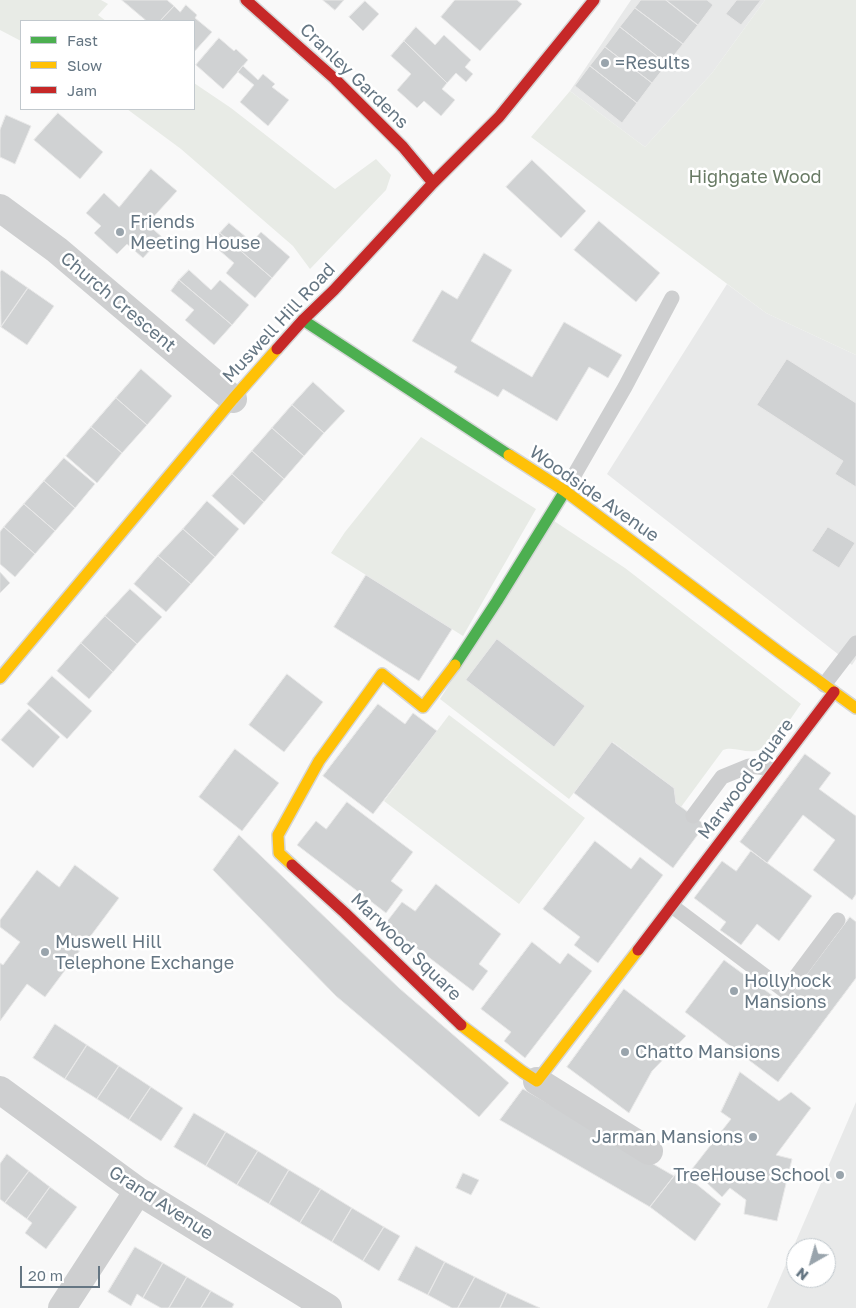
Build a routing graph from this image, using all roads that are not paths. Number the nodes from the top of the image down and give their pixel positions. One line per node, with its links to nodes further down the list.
1 (246, 0): 3 (street, Cranley Gardens)
2 (594, 0): 3 (street, Muswell Hill Road)
3 (433, 183): 6 (street, Muswell Hill Road)
4 (0, 208): 7 (street, Church Crescent)
5 (672, 298): 8 (lane)
6 (303, 320): 7 (street, Muswell Hill Road); 8 (street, Woodside Avenue)
7 (233, 399): 10 (street, Muswell Hill Road)
8 (565, 491): 11 (street, Woodside Avenue); 17 (street, Marwood Square)
9 (856, 643): 11 (lane)
10 (0, 678)
11 (829, 689): 12 (street, Woodside Avenue); 13 (street, Marwood Square)
12 (856, 708)
13 (775, 769): 14 (lane); 15 (street, Marwood Square)
14 (693, 816)
15 (672, 906): 16 (lane); 17 (street, Marwood Square)
16 (838, 920)
17 (537, 1081): 19 (street)
18 (0, 1090): 20 (street, Grand Avenue)
19 (649, 1151)
20 (138, 1191): 21 (street); 22 (street, Grand Avenue)
21 (62, 1308)
22 (328, 1308)

